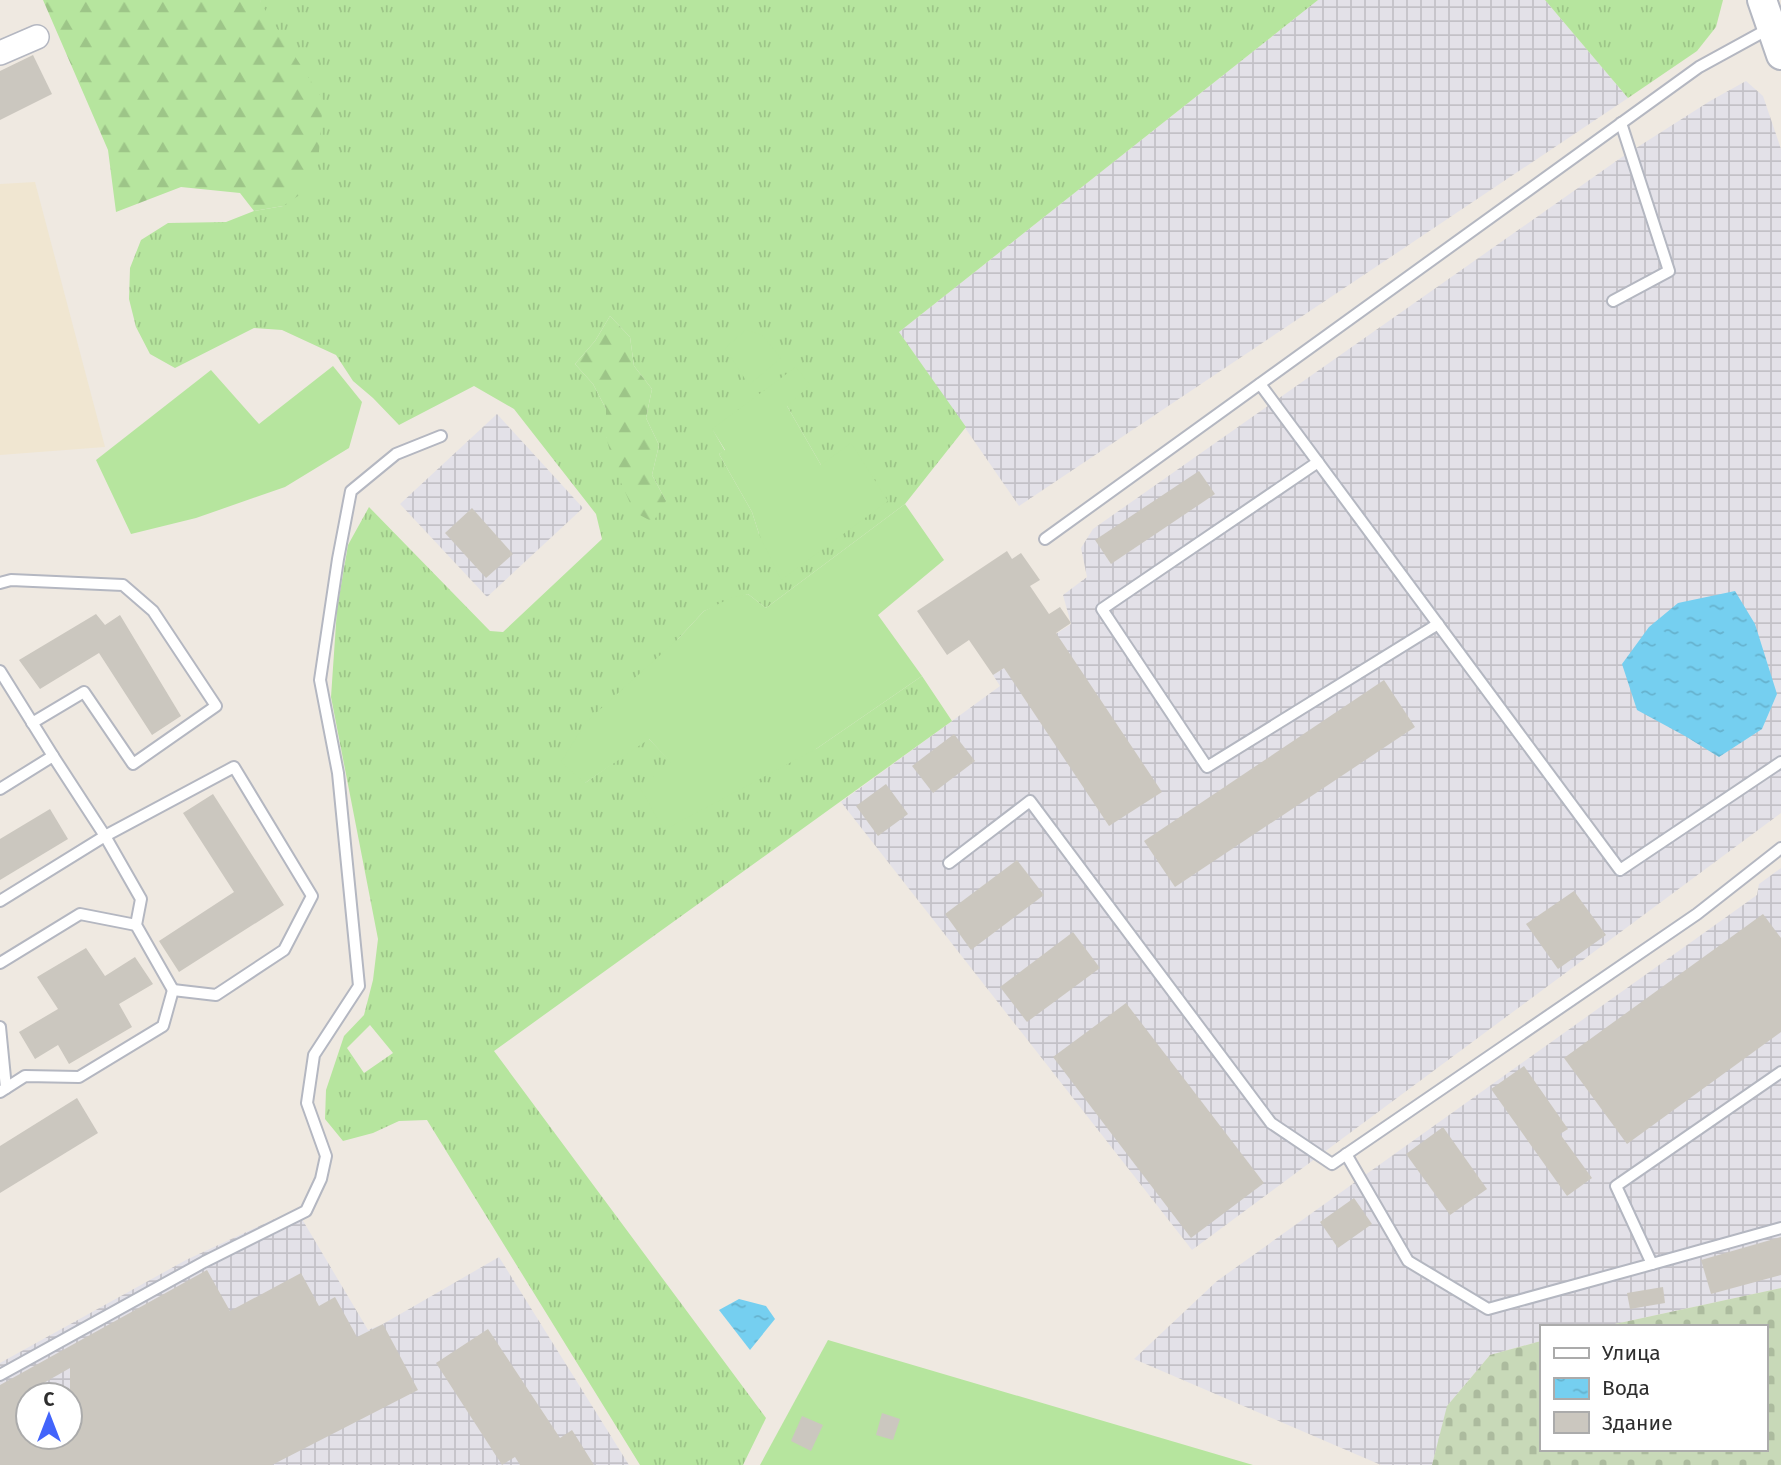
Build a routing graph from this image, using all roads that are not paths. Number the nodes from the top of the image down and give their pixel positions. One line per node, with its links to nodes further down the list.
1 (1762, 0): 2 (street)
2 (1772, 27): 5 (street); 6 (lane)
3 (37, 37): 4 (street)
4 (0, 53)
5 (1781, 55)
6 (1621, 123): 7 (lane); 8 (lane)
7 (1613, 301)
8 (1260, 384): 10 (lane); 11 (lane)
9 (441, 436): 32 (lane)
10 (1318, 462): 13 (lane); 13 (lane)
11 (1045, 539)
12 (0, 583): 15 (lane)
13 (1438, 624): 17 (lane)
14 (0, 671): 15 (lane)
15 (32, 723): 16 (lane)
16 (53, 756): 18 (lane); 19 (lane)
17 (1781, 762)
18 (0, 789)
19 (105, 836): 22 (lane); 23 (lane); 25 (lane)
20 (1781, 849): 29 (lane)
21 (950, 863): 29 (lane)
22 (0, 901)
23 (136, 925): 24 (lane); 25 (lane)
24 (0, 963)
25 (173, 990): 28 (lane)
26 (0, 1027): 28 (lane)
27 (1781, 1072): 31 (lane)
28 (3, 1090)
29 (1346, 1154): 31 (lane)
30 (1781, 1228): 31 (lane)
31 (1652, 1264)
32 (0, 1375)

